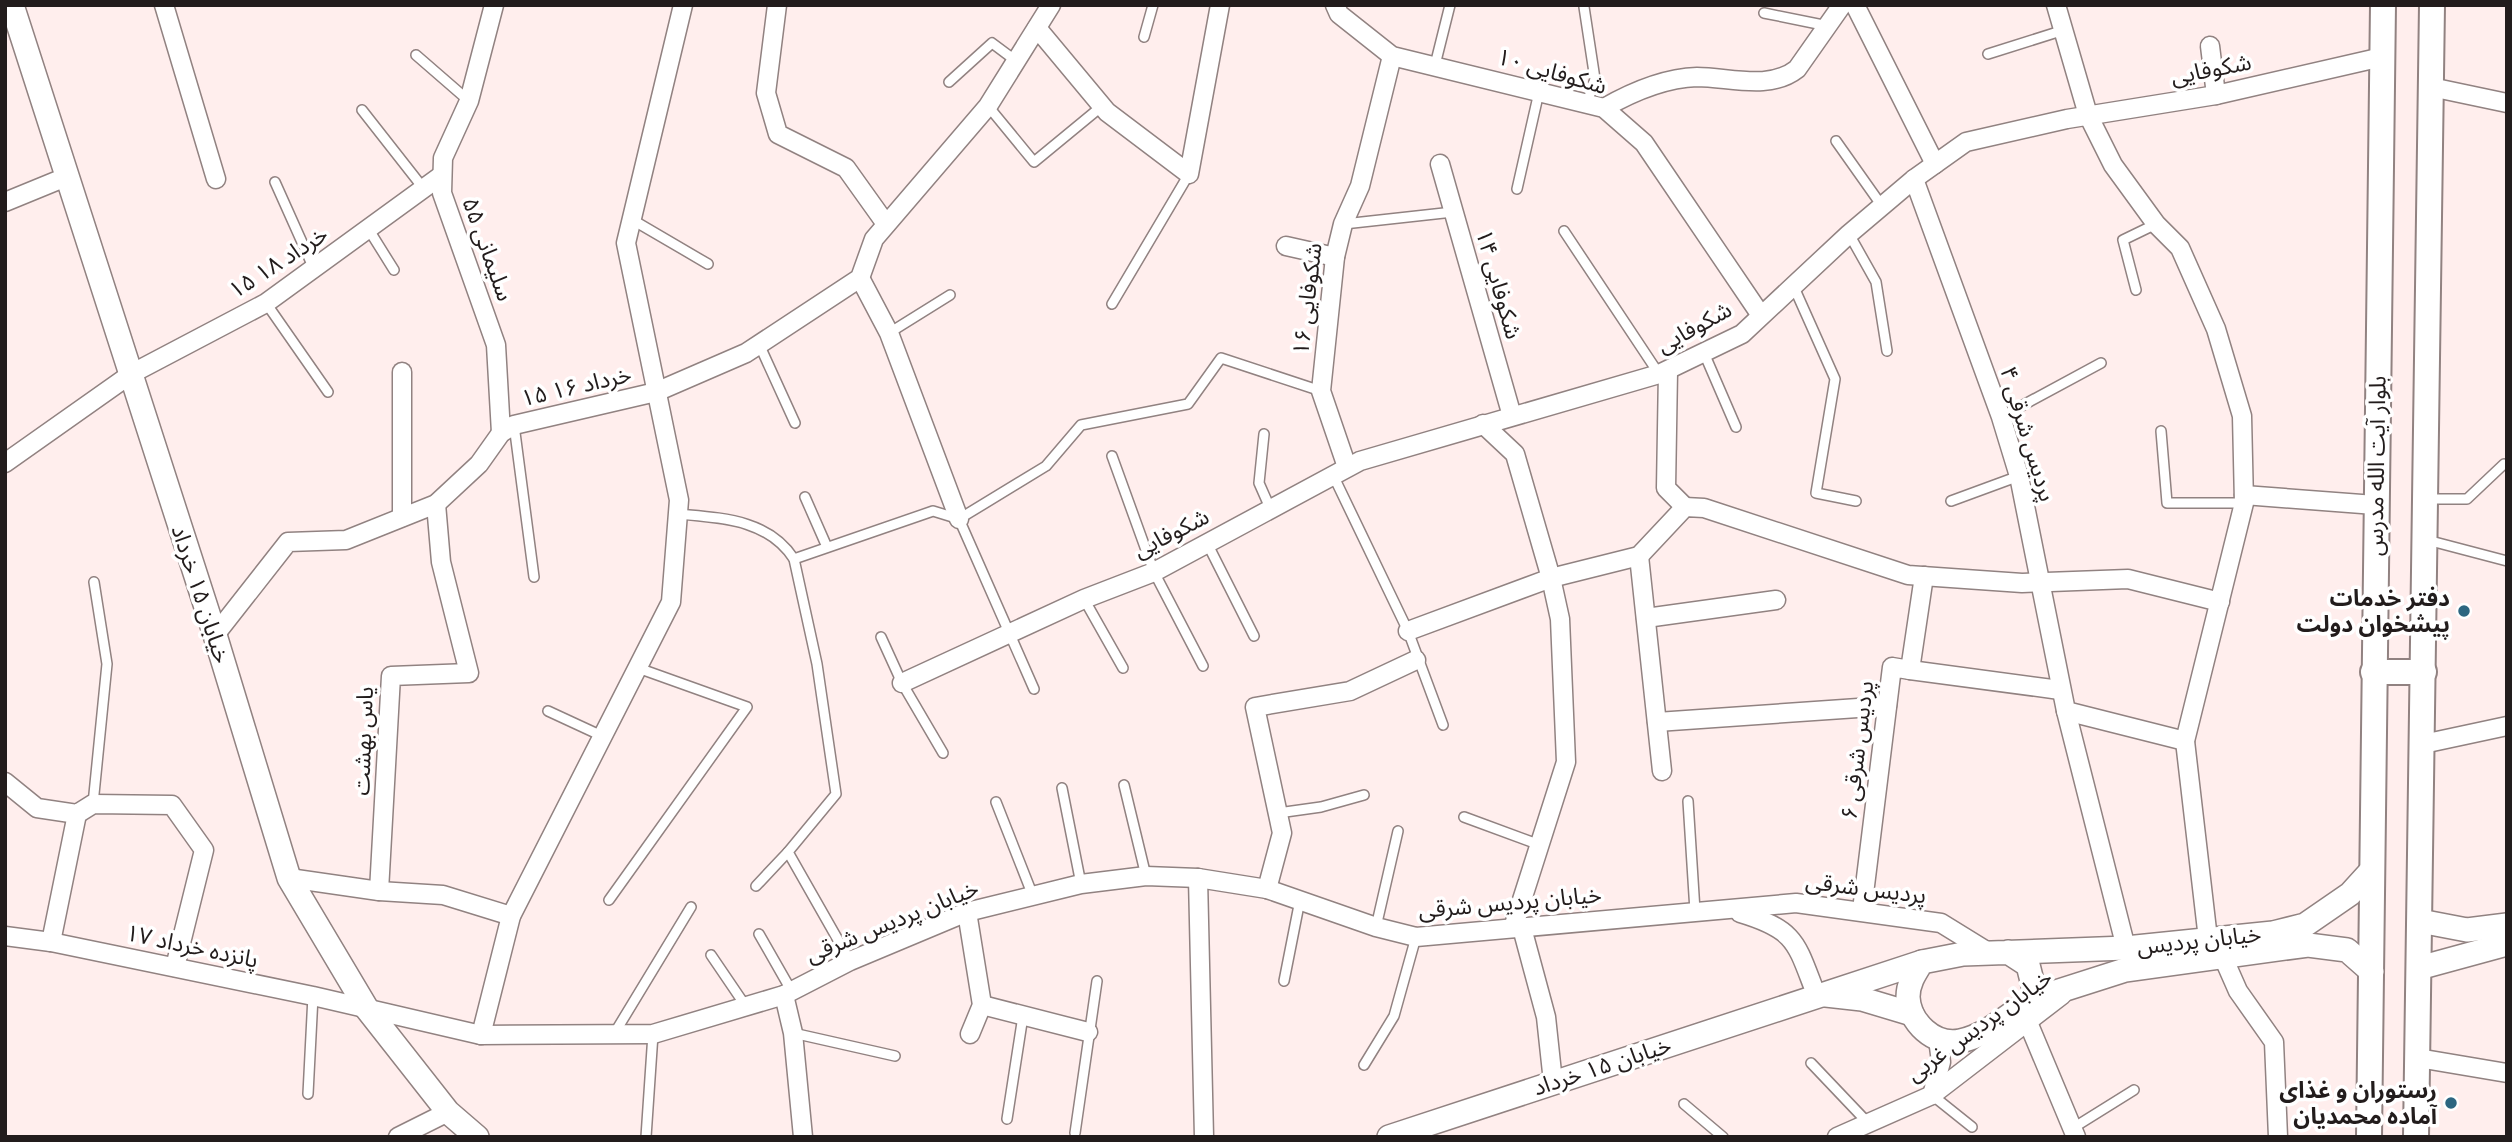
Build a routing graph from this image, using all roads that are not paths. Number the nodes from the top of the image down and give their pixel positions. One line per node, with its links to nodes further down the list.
1 (12, 5): 45 (street, خیابان ۱۵ خرداد)
2 (164, 5): 46 (street)
3 (494, 5): 33 (street, سلیمانی ۵۵)
4 (683, 5): 54 (street)
5 (777, 5): 55 (street)
6 (1051, 5): 19 (street)
7 (1153, 5): 21 (lane)
8 (1220, 5): 43 (street)
9 (1335, 5): 25 (street, شکوفایی ۱۰)
10 (1450, 5): 28 (lane)
11 (1842, 5): 18 (street)
12 (1855, 5): 42 (street)
13 (2056, 5): 20 (street)
14 (2383, 5): 26 (main road, بلوار آیت الله مدرس)
15 (2432, 5): 30 (main road)
16 (1584, 6): 37 (lane)
17 (1764, 13): 18 (lane)
18 (1828, 26): 37 (street)
19 (1037, 28): 27 (street); 36 (street)
20 (2064, 30): 23 (lane); 39 (street)
21 (1144, 37)
22 (2210, 46): 32 (street)
23 (1988, 54)
24 (416, 55): 33 (lane)
25 (1392, 57): 28 (street, شکوفایی ۱۰); 56 (street, شکوفایی ۱۶)
26 (2382, 57): 32 (street, شکوفایی); 103 (main road, بلوار آیت الله مدرس)
27 (1016, 61): 29 (lane); 35 (street)
28 (1435, 65): 31 (street, شکوفایی ۱۰)
29 (949, 82)
30 (2431, 87): 34 (street); 99 (main road)
31 (1539, 92): 37 (street, شکوفایی ۱۰); 50 (lane)
32 (2216, 95): 39 (street, شکوفایی)
33 (469, 101): 44 (street, سلیمانی ۵۵)
34 (2507, 103)
35 (988, 106): 36 (lane); 55 (street)
36 (1102, 106): 43 (street)
37 (1596, 106): 72 (street, شکوفایی ۱۰)
38 (362, 110): 49 (lane)
39 (2088, 116): 42 (street, شکوفایی); 57 (street)
40 (1836, 141): 52 (lane)
41 (1440, 164): 53 (street, شکوفایی ۱۴)
42 (1935, 164): 47 (street, شکوفایی)
43 (1188, 174): 71 (lane)
44 (442, 176): 49 (street, ۱۵ خرداد ۱۸); 89 (street, سلیمانی ۵۵)
45 (66, 177): 51 (street); 80 (street, خیابان ۱۵ خرداد)
46 (216, 179)
47 (1914, 179): 52 (street, شکوفایی); 85 (street, پردیس شرقی ۴)
48 (275, 182): 65 (lane)
49 (424, 189): 58 (street, ۱۵ خرداد ۱۸)
50 (1517, 189)
51 (5, 202)
52 (1882, 206): 60 (street, شکوفایی)
53 (1453, 212): 56 (lane); 84 (street, شکوفایی ۱۴)
54 (631, 219): 63 (lane); 83 (street)
55 (886, 224): 66 (street)
56 (1343, 224): 62 (street, شکوفایی ۱۶)
57 (2156, 224): 68 (lane); 98 (street)
58 (369, 230): 64 (lane); 65 (street, ۱۵ خرداد ۱۸)
59 (1564, 231): 79 (lane)
60 (1849, 234): 67 (street, شکوفایی); 75 (lane)
61 (1286, 246): 62 (street)
62 (1335, 257): 81 (street, شکوفایی ۱۶)
63 (708, 264)
64 (394, 270)
65 (314, 271): 70 (street, ۱۵ خرداد ۱۸)
66 (860, 278): 73 (street); 74 (street, ۱۵ خرداد ۱۶)
67 (1793, 285): 72 (street, شکوفایی); 101 (lane)
68 (2136, 290)
69 (950, 295): 73 (lane)
70 (267, 303): 80 (street, ۱۵ خرداد ۱۸); 82 (lane)
71 (1112, 304)
72 (1760, 314): 76 (street, شکوفایی)
73 (889, 333): 108 (street)
74 (759, 344): 83 (street, ۱۵ خرداد ۱۶); 86 (lane)
75 (1887, 351)
76 (1704, 354): 79 (street, شکوفایی); 88 (lane)
77 (2102, 363): 85 (lane)
78 (402, 372): 107 (street)
79 (1663, 373): 84 (street, شکوفایی); 104 (street)
80 (131, 374): 93 (street, ۱۵ خرداد ۱۸); 127 (street, خیابان ۱۵ خرداد)
81 (1321, 391): 95 (street, شکوفایی ۱۶); 108 (lane)
82 (328, 392)
83 (656, 392): 89 (street, ۱۵ خرداد ۱۶); 106 (street)
84 (1512, 416): 87 (street, شکوفایی)
85 (2001, 417): 96 (street, پردیس شرقی ۴)
86 (795, 423)
87 (1483, 424): 95 (street, شکوفایی); 118 (street)
88 (1736, 427)
89 (508, 429): 102 (street, ۱۵ خرداد ۱۶); 117 (lane)
90 (2161, 431): 98 (lane)
91 (1264, 434): 105 (lane)
92 (1112, 456): 115 (lane)
93 (5, 463)
94 (2504, 464): 99 (lane)
95 (1340, 471): 105 (street, شکوفایی); 125 (lane)
96 (2019, 476): 100 (lane); 120 (street, پردیس شرقی ۴)
97 (804, 497): 111 (lane)
98 (2244, 499): 103 (street); 123 (street)
99 (2426, 499): 109 (main road)
100 (1951, 500)
101 (1856, 501)
102 (436, 504): 107 (street, ۱۵ خرداد ۱۶); 171 (street, یاس بهشت)
103 (2375, 505): 135 (main road, بلوار آیت الله مدرس)
104 (1685, 507): 112 (street); 116 (street)
105 (1270, 508): 110 (street, شکوفایی)
106 (679, 514): 113 (lane); 132 (street)
107 (402, 517): 127 (street, ۱۵ خرداد ۱۶)
108 (959, 519): 111 (lane); 126 (lane)
109 (2426, 540): 114 (lane); 136 (main road)
110 (1207, 543): 115 (street, شکوفایی); 128 (lane)
111 (827, 547): 113 (lane)
112 (1639, 556): 118 (street); 124 (street)
113 (794, 559): 163 (lane)
114 (2507, 561)
115 (1154, 572): 121 (street, شکوفایی); 131 (lane)
116 (1924, 576): 120 (street); 134 (street, پردیس شرقی ۶)
117 (534, 577)
118 (1551, 578): 125 (street); 162 (street)
119 (94, 582): 157 (lane)
120 (2042, 583): 123 (street); 139 (street, پردیس شرقی ۴)
121 (1084, 599): 126 (street, شکوفایی); 133 (lane)
122 (1776, 600): 124 (street)
123 (2220, 602): 147 (street)
124 (1646, 618): 143 (street)
125 (1408, 631): 130 (lane)
126 (1008, 634): 137 (street, شکوفایی); 138 (lane)
127 (215, 635): 166 (street, خیابان ۱۵ خرداد)
128 (1254, 636)
129 (881, 637): 137 (lane)
130 (1416, 660): 144 (lane); 158 (street)
131 (1203, 666)
132 (638, 668): 146 (street); 174 (lane)
133 (1122, 668)
134 (1910, 670): 139 (street); 140 (street, پردیس شرقی ۶)
135 (2373, 672): 136 (main road); 164 (main road, بلوار آیت الله مدرس)
136 (2424, 672): 148 (main road)
137 (902, 683): 149 (lane)
138 (1034, 689)
139 (2060, 690): 142 (street, پردیس شرقی ۴)
140 (1887, 706): 143 (street); 177 (street, پردیس شرقی ۶)
141 (548, 711): 146 (lane)
142 (2066, 711): 147 (street); 190 (street, پردیس شرقی ۴)
143 (1657, 722): 150 (street)
144 (1443, 725)
145 (2507, 726): 148 (street)
146 (602, 736): 180 (street)
147 (2185, 741): 191 (street)
148 (2423, 744): 181 (main road)
149 (943, 753)
150 (1662, 771)
151 (5, 782): 159 (street)
152 (1124, 785): 165 (lane)
153 (1062, 788): 168 (lane)
154 (1364, 795): 158 (lane)
155 (1688, 801): 178 (lane)
156 (996, 802): 172 (lane)
157 (93, 804): 159 (street); 196 (street)
158 (1278, 813): 170 (street)
159 (76, 814): 188 (street)
160 (1464, 817): 162 (lane)
161 (1398, 831): 183 (lane)
162 (1539, 845): 184 (street)
163 (788, 852): 169 (lane); 194 (lane)
164 (2370, 872): 191 (street, خیابان پردیس); 198 (main road, بلوار آیت الله مدرس)
165 (1146, 876): 167 (street, خیابان پردیس شرقی); 168 (street, خیابان پردیس شرقی)
166 (289, 878): 171 (street); 206 (street, خیابان ۱۵ خرداد)
167 (1198, 878): 170 (street, خیابان پردیس شرقی); 237 (street)
168 (1082, 884): 172 (street, خیابان پردیس شرقی)
169 (756, 886)
170 (1267, 888): 173 (street, خیابان پردیس شرقی)
171 (379, 891): 180 (street)
172 (1033, 896): 179 (street, خیابان پردیس شرقی)
173 (1300, 898): 183 (street, خیابان پردیس شرقی); 200 (lane)
174 (609, 900)
175 (691, 907): 212 (lane)
176 (1730, 910): 177 (street, پردیس شرقی); 178 (street, خیابان پردیس شرقی); 202 (street)
177 (1862, 910): 192 (street, پردیس شرقی)
178 (1695, 911): 184 (street, خیابان پردیس شرقی)
179 (967, 912): 194 (street, خیابان پردیس شرقی); 204 (street)
180 (511, 916): 215 (street)
181 (2420, 921): 182 (street); 197 (main road)
182 (2507, 925)
183 (1376, 927): 187 (street, خیابان پردیس شرقی)
184 (1518, 928): 187 (street, خیابان پردیس شرقی); 222 (street)
185 (759, 934): 201 (lane)
186 (5, 936): 188 (street, پانزده خرداد ۱۷)
187 (1416, 937): 220 (lane)
188 (51, 942): 196 (street, پانزده خرداد ۱۷)
189 (2507, 944): 197 (street)
190 (2126, 948): 191 (street, خیابان پردیس); 192 (street, خیابان پردیس)
191 (2215, 948): 198 (street, خیابان پردیس); 207 (street, خیابان پردیس); 241 (street)
192 (1998, 952): 195 (street); 207 (street)
193 (711, 955): 205 (lane)
194 (850, 961): 201 (street, خیابان پردیس شرقی)
195 (1922, 962): 202 (street, خیابان ۱۵ خرداد); 208 (street)
196 (175, 967): 203 (street, پانزده خرداد ۱۷)
197 (2419, 968): 218 (main road)
198 (2372, 972): 242 (main road, بلوار آیت الله مدرس)
199 (1097, 981): 210 (lane)
200 (1284, 981)
201 (788, 992): 205 (street, خیابان پردیس شرقی); 211 (street)
202 (1816, 994): 208 (street); 222 (street, خیابان ۱۵ خرداد)
203 (313, 996): 206 (street, پانزده خرداد ۱۷); 224 (lane)
204 (982, 1005): 209 (street); 214 (street)
205 (747, 1007): 213 (street, خیابان پردیس شرقی)
206 (367, 1009): 215 (street, خیابان پردیس شرقی); 227 (street, خیابان ۱۵ خرداد)
207 (2029, 1010): 216 (street); 225 (street, خیابان پردیس غربی); 231 (street)
208 (1912, 1014): 216 (street)
209 (1023, 1016): 210 (street); 228 (lane)
210 (1088, 1032): 232 (lane)
211 (793, 1033): 217 (lane); 236 (street)
212 (614, 1034): 213 (street, خیابان پردیس شرقی); 215 (street, خیابان پردیس شرقی)
213 (653, 1034): 235 (lane)
214 (970, 1034)
215 (481, 1035)
216 (1938, 1039): 225 (street)
217 (894, 1056)
218 (2418, 1058): 221 (street); 243 (main road)
219 (1811, 1063): 230 (lane)
220 (1364, 1065)
221 (2507, 1073)
222 (1553, 1082): 238 (street, خیابان ۱۵ خرداد)
223 (2134, 1090): 231 (lane)
224 (308, 1094)
225 (1931, 1095): 229 (lane); 230 (street, خیابان پردیس غربی)
226 (1684, 1104): 239 (lane)
227 (448, 1112): 233 (street); 234 (street, خیابان ۱۵ خرداد)
228 (1007, 1119)
229 (1972, 1127)
230 (1866, 1129): 240 (street, خیابان پردیس غربی)
231 (2074, 1132)
232 (1075, 1133)
233 (401, 1136)
234 (477, 1137)
235 (646, 1137)
236 (803, 1137)
237 (1204, 1137)
238 (1389, 1137)
239 (1723, 1137)
240 (1837, 1137)
241 (2278, 1137)
242 (2370, 1137)
243 (2416, 1137)

